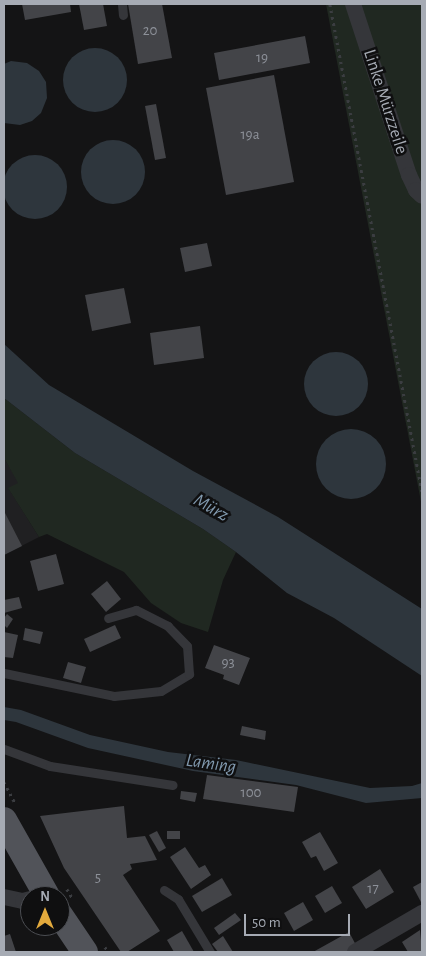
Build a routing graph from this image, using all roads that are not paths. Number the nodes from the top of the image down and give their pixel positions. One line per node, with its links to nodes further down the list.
1 (122, 4): 3 (lane)
2 (353, 4): 4 (street, Linke Mürzzeile)
3 (124, 16)
4 (422, 196)
5 (108, 618): 6 (lane)
6 (4, 673)
7 (4, 749): 8 (lane)
8 (173, 785)
9 (4, 820): 10 (main road)
10 (35, 886)
11 (164, 890): 17 (lane)
12 (4, 897): 13 (street)
13 (20, 900)
14 (422, 913): 18 (street)
15 (70, 930): 16 (main road)
16 (85, 952)
17 (210, 952)
18 (355, 952)

